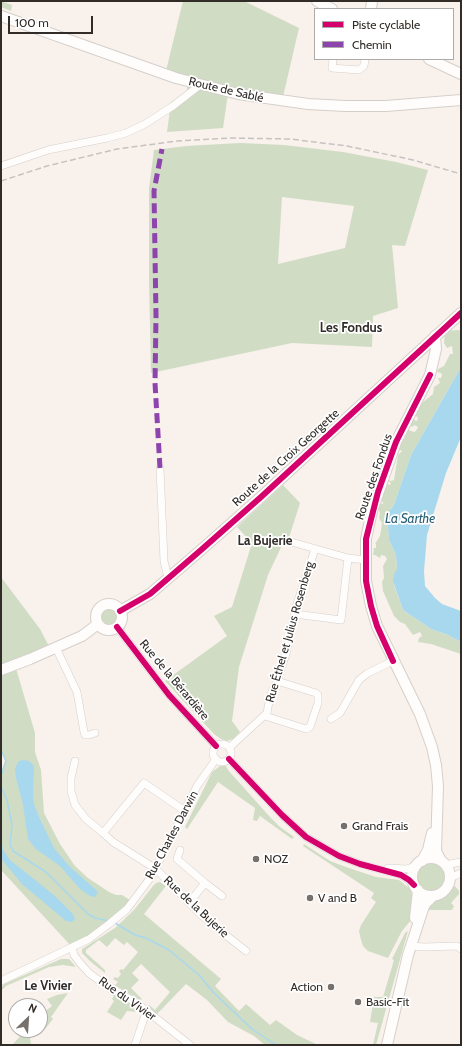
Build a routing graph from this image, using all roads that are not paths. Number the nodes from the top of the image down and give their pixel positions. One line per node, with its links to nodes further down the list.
1 (317, 1): 2 (street)
2 (330, 8)
3 (1, 16): 8 (street, Route de Sablé)
4 (333, 60): 5 (street)
5 (365, 60)
6 (431, 60): 7 (street)
7 (461, 74)
8 (200, 85): 9 (street, Route de Sablé); 10 (street)
9 (461, 100)
10 (1, 166)
11 (461, 313): 12 (street, Route de la Croix Georgette)
12 (435, 336): 17 (street, Route des Fondus); 18 (street, Route de la Croix Georgette)
13 (160, 468): 18 (street)
14 (288, 541): 15 (street, Rue Éthel et Julius Rosenberg)
15 (315, 549): 16 (street, Rue Éthel et Julius Rosenberg); 20 (street, Rue Éthel et Julius Rosenberg)
16 (348, 558): 17 (street, Rue Éthel et Julius Rosenberg); 20 (street)
17 (366, 560): 24 (street, Route des Fondus)
18 (168, 578): 19 (street, Route de la Croix Georgette)
19 (120, 611): 21 (street); 22 (street)
20 (295, 614): 26 (street, Rue Éthel et Julius Rosenberg)
21 (98, 624): 22 (street); 23 (street)
22 (117, 627): 30 (street, Rue de la Bérardière)
23 (56, 648): 25 (street); 29 (street)
24 (393, 661): 28 (street); 35 (street, Route des Fondus)
25 (1, 670)
26 (278, 681): 27 (street, Rue Éthel et Julius Rosenberg); 27 (street)
27 (265, 716): 31 (street, Rue Éthel et Julius Rosenberg)
28 (331, 718)
29 (95, 733)
30 (216, 746): 31 (street); 32 (street)
31 (230, 747): 33 (street)
32 (216, 759): 33 (street); 36 (street, Rue Charles Darwin)
33 (229, 759): 42 (street)
34 (75, 761): 37 (street, Rue de la Bujerie)
35 (438, 806): 40 (street, Route des Fondus); 41 (street, Route des Fondus)
36 (185, 811): 37 (street); 43 (street, Rue Charles Darwin)
37 (103, 833): 43 (street, Rue de la Bujerie)
38 (180, 850): 46 (street)
39 (461, 862): 41 (street)
40 (419, 863): 41 (street); 42 (street); 47 (street)
41 (443, 863): 45 (street)
42 (366, 866): 47 (street)
43 (156, 869): 50 (street, Rue de la Bujerie); 51 (street, Rue Charles Darwin)
44 (461, 873): 45 (street)
45 (450, 878): 49 (street)
46 (205, 883): 48 (street); 50 (street)
47 (416, 888): 49 (street); 53 (street)
48 (222, 896)
49 (433, 896): 53 (street)
50 (190, 903): 54 (street, Rue de la Bujerie)
51 (72, 948): 55 (street, Rue Charles Darwin); 56 (street, Rue du Vivier)
52 (461, 948): 53 (street)
53 (409, 950): 59 (street)
54 (246, 951)
55 (1, 980)
56 (148, 1012): 57 (street); 58 (street, Rue du Vivier)
57 (135, 1045)
58 (190, 1045)
59 (387, 1045)

